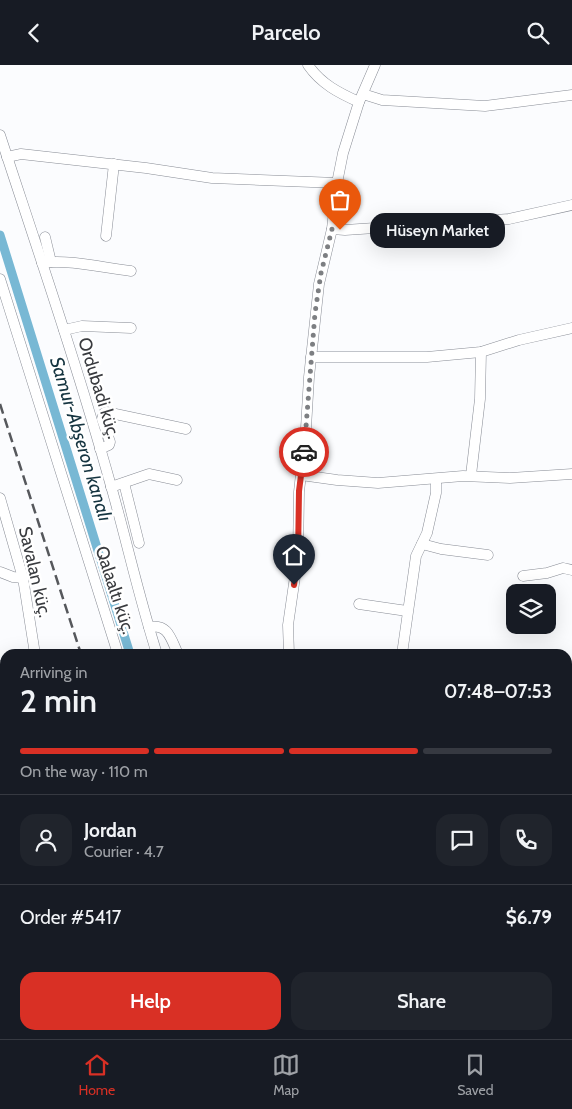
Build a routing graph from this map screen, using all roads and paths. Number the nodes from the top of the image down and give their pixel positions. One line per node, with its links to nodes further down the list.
1 (308, 65): 4 (street)
2 (375, 65): 4 (street)
3 (572, 95): 4 (street)
4 (361, 98): 8 (street)
5 (0, 135): 6 (street, Ordubadi küç.)
6 (7, 157): 7 (street); 13 (street, Ordubadi küç.)
7 (114, 164): 8 (street); 11 (street)
8 (337, 183): 10 (street)
9 (572, 205): 10 (street)
10 (332, 229): 20 (street)
11 (106, 235)
12 (45, 237): 13 (street)
13 (47, 262): 14 (street); 18 (street, Ordubadi küç.)
14 (131, 271)
15 (0, 279): 42 (street, Qalaaltı küç.)
16 (131, 328): 18 (street)
17 (572, 328): 19 (street)
18 (64, 330): 22 (street, Ordubadi küç.)
19 (481, 352): 20 (street); 25 (street)
20 (311, 357): 24 (street)
21 (186, 429): 22 (street)
22 (100, 449): 29 (street, Ordubadi küç.)
23 (572, 474): 25 (street)
24 (301, 475): 26 (street); 45 (street)
25 (471, 475): 26 (street)
26 (436, 479): 32 (street)
27 (177, 480): 28 (street)
28 (124, 483): 29 (street); 31 (street)
29 (111, 487): 40 (street, Ordubadi küç.)
30 (1, 505): 37 (street, Savalan küç.)
31 (139, 543)
32 (422, 544): 33 (street); 39 (street)
33 (488, 555)
34 (572, 571): 36 (street)
35 (0, 572): 37 (street)
36 (523, 576)
37 (24, 578): 41 (street, Savalan küç.)
38 (359, 604): 39 (street)
39 (407, 611): 46 (street)
40 (149, 627): 43 (street, Ordubadi küç.); 44 (street)
41 (34, 649)
42 (116, 649)
43 (156, 649)
44 (176, 649)
45 (289, 649)
46 (403, 649)

